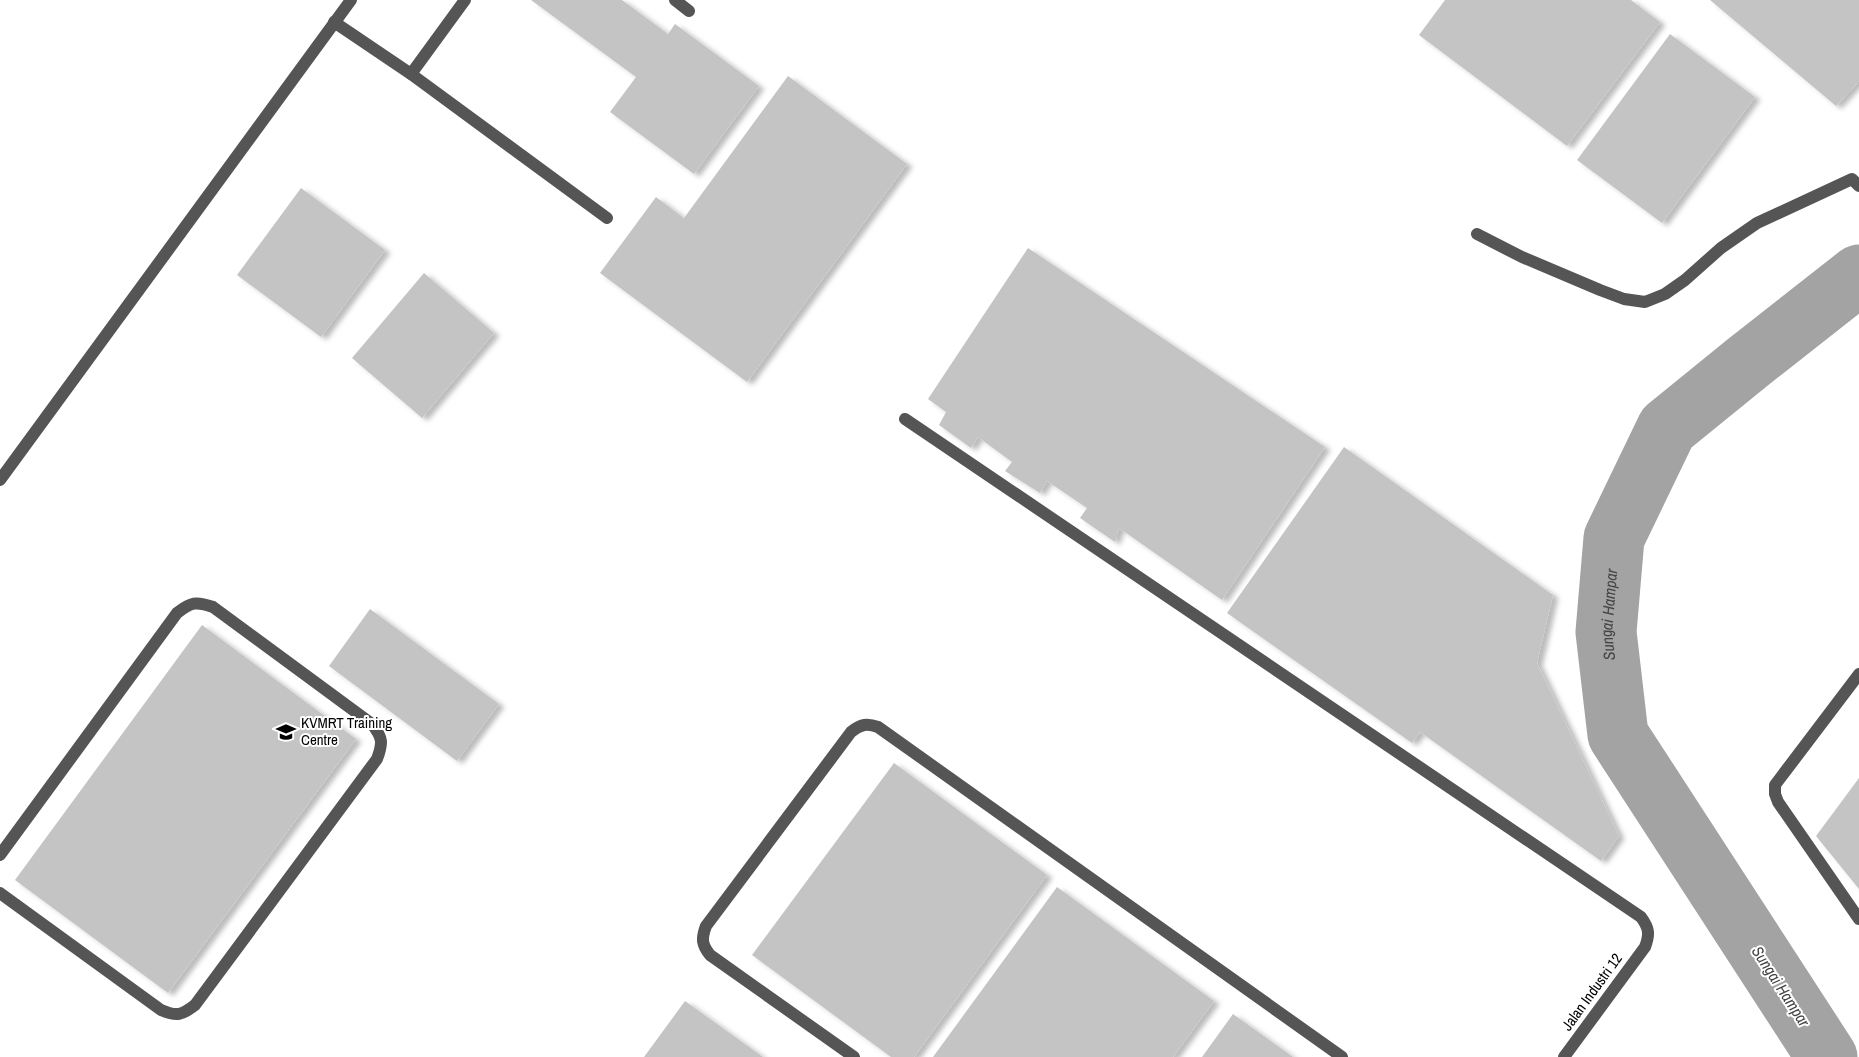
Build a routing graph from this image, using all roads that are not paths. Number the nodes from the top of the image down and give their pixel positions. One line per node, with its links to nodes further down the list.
1 (351, 0): 5 (street)
2 (465, 0): 6 (street)
3 (675, 0): 4 (street)
4 (689, 11)
5 (334, 22): 6 (street); 11 (street)
6 (411, 74): 8 (street)
7 (1857, 180): 9 (street)
8 (607, 218)
9 (1477, 234)
10 (905, 419): 18 (street, Jalan Industri 12)
11 (0, 480)
12 (1859, 674): 15 (street)
13 (0, 854): 14 (street)
14 (0, 893)
15 (1859, 919)
16 (854, 1057): 17 (street)
17 (1342, 1057)
18 (1564, 1057)

